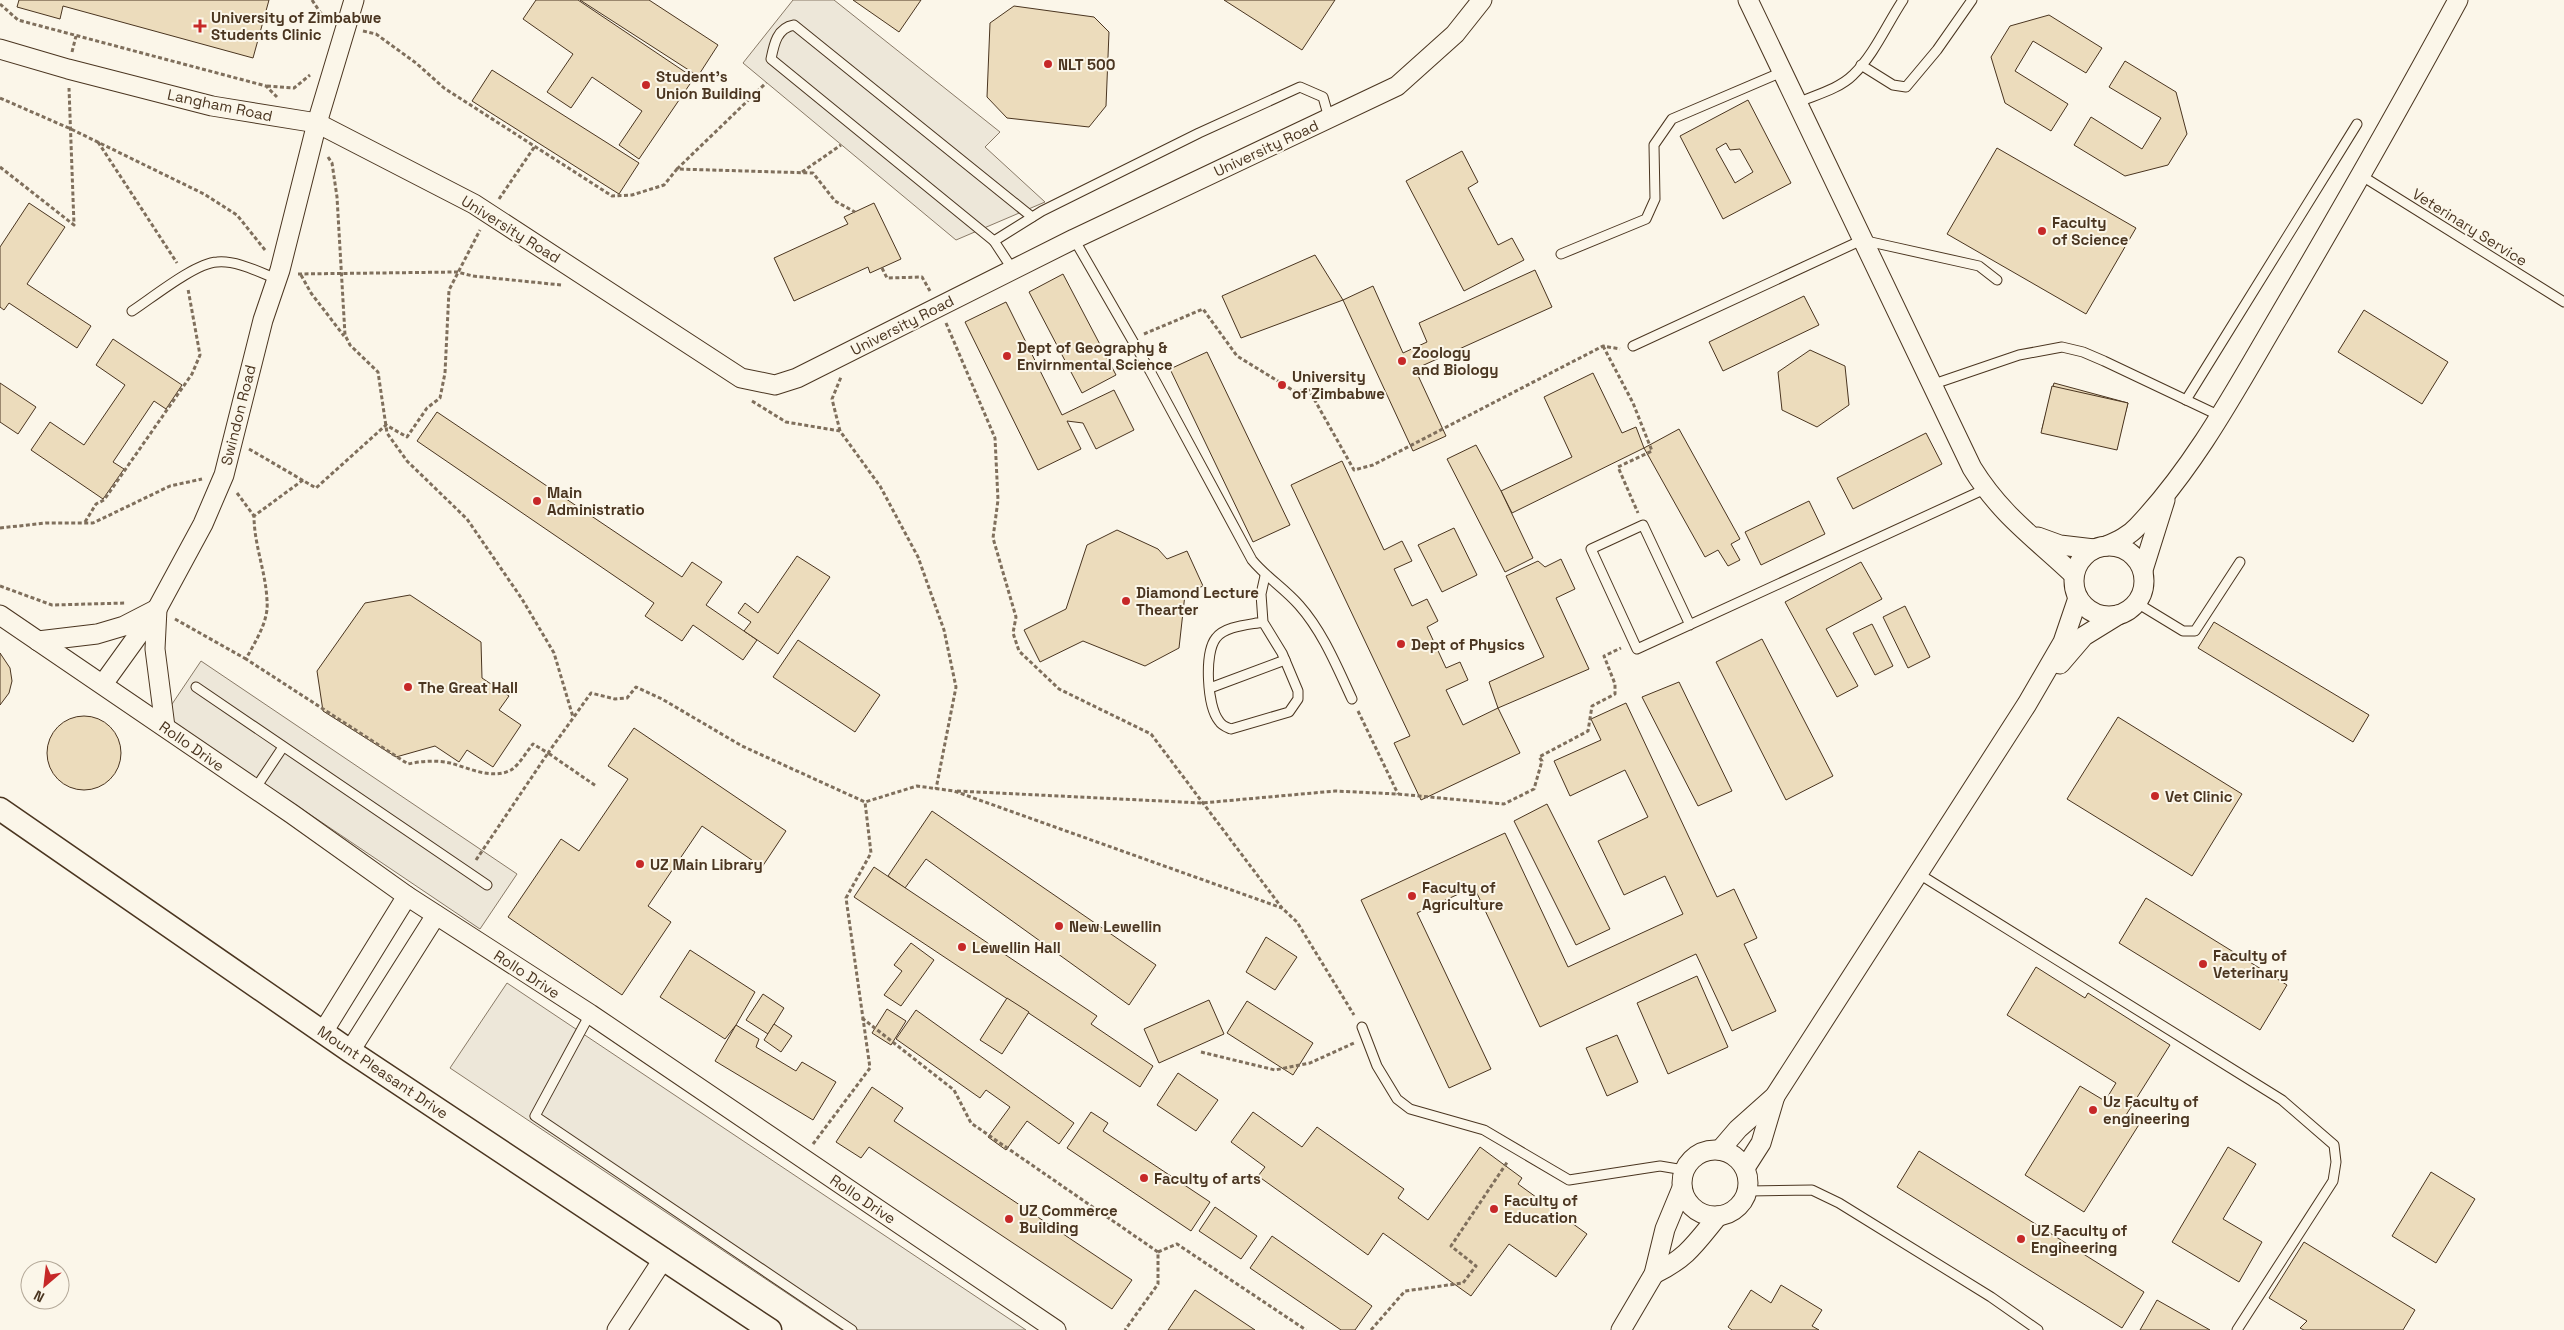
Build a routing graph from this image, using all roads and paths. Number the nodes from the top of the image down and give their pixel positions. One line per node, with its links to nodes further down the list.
1 (312, 0): 9 (path)
2 (354, 0): 9 (street)
3 (1482, 0): 20 (street, University Road)
4 (1748, 0): 14 (street)
5 (1903, 0): 13 (lane)
6 (1972, 0): 13 (lane)
7 (2458, 0): 30 (street)
8 (0, 4): 16 (path)
9 (344, 28): 11 (street)
10 (376, 34): 26 (path)
11 (338, 47): 16 (path); 23 (street)
12 (0, 49): 23 (street, Langham Road)
13 (1862, 65): 19 (lane)
14 (1782, 72): 19 (street); 37 (lane)
15 (766, 83): 28 (path)
16 (266, 86): 18 (path)
17 (0, 98): 22 (path)
18 (280, 100)
19 (1797, 103): 35 (street)
20 (1329, 118): 33 (lane); 34 (street, University Road)
21 (2357, 124): 56 (lane)
22 (71, 129): 24 (path); 27 (path)
23 (316, 129): 32 (street, University Road); 41 (street, Swindon Road); 43 (path)
24 (98, 142): 41 (path); 44 (path)
25 (841, 145): 29 (path)
26 (535, 146): 28 (path); 32 (path)
27 (0, 167)
28 (677, 169): 29 (path)
29 (802, 172): 31 (path)
30 (2362, 176): 47 (lane, Veterinary Service); 57 (street)
31 (855, 212)
32 (489, 214): 40 (path); 54 (street, University Road)
33 (1032, 217): 36 (lane); 36 (lane)
34 (1074, 238): 39 (street, University Road); 50 (lane)
35 (1862, 240): 45 (lane); 53 (lane); 55 (street)
36 (994, 241): 39 (lane)
37 (1561, 254)
38 (882, 268): 48 (path)
39 (1013, 270): 48 (street, University Road)
40 (457, 272): 43 (path); 46 (path); 59 (path)
41 (278, 274): 42 (path); 44 (lane); 62 (street, Swindon Road)
42 (302, 275): 43 (path); 51 (path)
43 (340, 275): 51 (path)
44 (186, 276): 49 (lane); 67 (path)
45 (1997, 280)
46 (564, 286)
47 (2564, 302)
48 (939, 307): 54 (street, University Road); 101 (path)
49 (132, 311)
50 (1132, 339): 52 (path); 75 (lane)
51 (350, 345): 59 (path)
52 (1602, 346): 53 (path); 68 (path)
53 (1633, 346)
54 (854, 349): 60 (path)
55 (1931, 386): 56 (lane); 65 (street)
56 (2186, 400): 57 (lane)
57 (2220, 416): 64 (street)
58 (786, 422): 60 (path)
59 (386, 425): 63 (path); 91 (path)
60 (840, 431): 97 (path)
61 (246, 447): 63 (path)
62 (224, 475): 66 (path); 67 (path); 78 (street, Swindon Road)
63 (303, 480): 66 (path)
64 (2170, 487): 71 (street); 73 (street)
65 (1985, 489): 70 (street); 82 (lane)
66 (254, 516): 94 (path)
67 (85, 522): 69 (path)
68 (1643, 525): 82 (lane); 84 (lane)
69 (0, 528)
70 (2025, 533): 71 (street); 74 (street)
71 (2100, 547): 73 (street); 74 (street)
72 (2240, 562): 77 (lane)
73 (2143, 570): 77 (street)
74 (2074, 575): 76 (street)
75 (1265, 576): 81 (lane); 89 (lane)
76 (2078, 598): 80 (street); 90 (street)
77 (2137, 603): 80 (street)
78 (157, 608): 83 (street); 86 (street, Swindon Road); 92 (street)
79 (0, 615): 83 (street, Rollo Drive)
80 (2118, 615): 90 (street)
81 (1262, 622): 85 (lane); 88 (lane)
82 (1690, 625): 84 (lane)
83 (38, 641): 86 (street, Rollo Drive)
84 (1634, 642): 99 (path)
85 (1286, 660): 88 (lane); 88 (lane)
86 (103, 684): 92 (street, Rollo Drive)
87 (196, 687): 93 (lane)
88 (1210, 688)
89 (1352, 699): 99 (path)
90 (2028, 704): 104 (street)
91 (573, 718): 94 (path); 100 (path)
92 (165, 727): 96 (street, Rollo Drive)
93 (283, 747): 96 (lane); 103 (lane)
94 (548, 753): 95 (path); 103 (path)
95 (596, 786)
96 (255, 789): 106 (street, Rollo Drive)
97 (936, 789): 98 (path); 100 (path)
98 (954, 791): 101 (path); 107 (path)
99 (1398, 794): 101 (path)
100 (865, 802): 110 (path)
101 (1202, 803): 107 (path)
102 (0, 809): 112 (street, Mount Pleasant Drive)
103 (468, 872): 105 (lane)
104 (1918, 874): 116 (street); 137 (lane)
105 (487, 885)
106 (408, 896): 108 (street, Rollo Drive); 112 (street)
107 (1282, 908): 111 (path)
108 (436, 915): 109 (street, Rollo Drive); 114 (street)
109 (590, 1014): 119 (street, Rollo Drive); 130 (lane)
110 (862, 1018): 119 (path); 125 (path)
111 (1362, 1027): 113 (lane)
112 (323, 1032): 114 (street, Mount Pleasant Drive)
113 (1366, 1037): 115 (path); 117 (lane)
114 (350, 1051): 126 (street, Mount Pleasant Drive)
115 (1201, 1052)
116 (1775, 1096): 118 (street); 120 (street)
117 (1515, 1150): 121 (lane); 134 (path)
118 (1720, 1150): 120 (street); 121 (street)
119 (802, 1158): 131 (street, Rollo Drive)
120 (1745, 1168): 123 (street)
121 (1684, 1170): 122 (street)
122 (1682, 1188): 124 (street); 127 (street)
123 (1748, 1190): 124 (street); 136 (lane)
124 (1718, 1216): 127 (street)
125 (1158, 1252): 132 (path); 133 (path)
126 (664, 1258): 128 (street); 129 (street, Mount Pleasant Drive)
127 (1654, 1274): 135 (street)
128 (616, 1330)
129 (770, 1330)
130 (852, 1330)
131 (1056, 1330)
132 (1125, 1330)
133 (1306, 1330)
134 (1371, 1330)
135 (1621, 1330)
136 (2038, 1330)
137 (2237, 1330)

